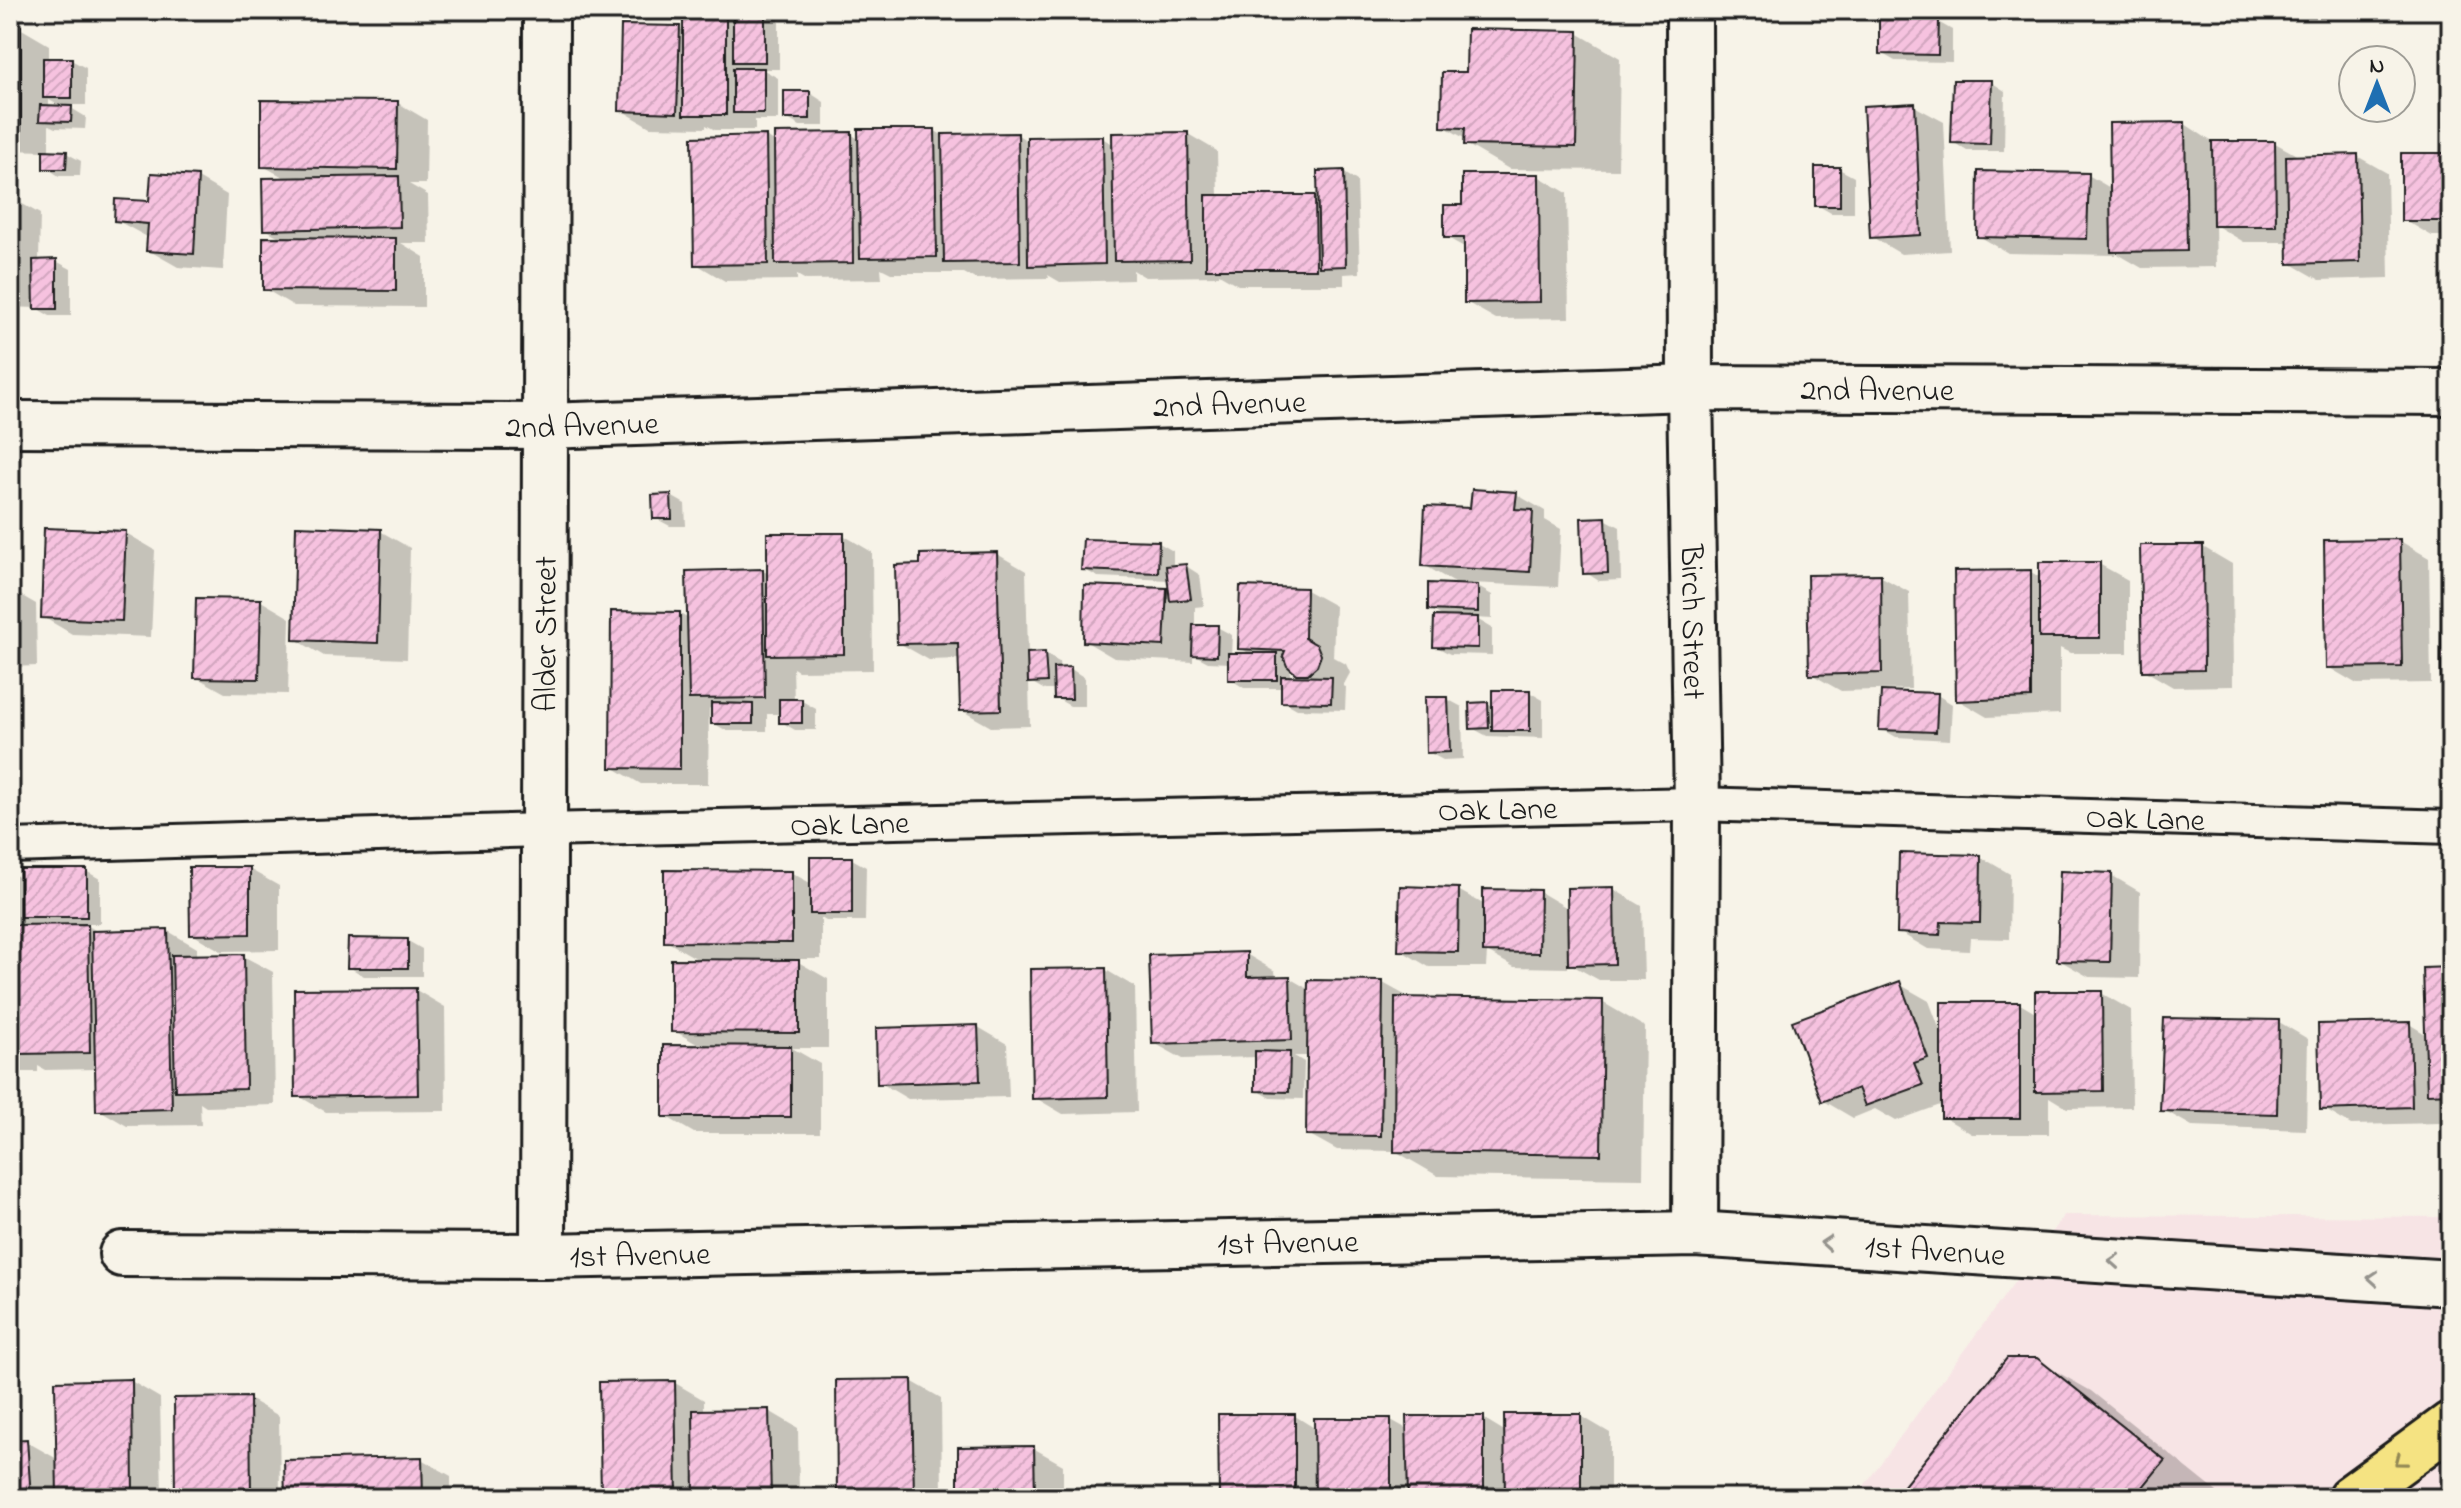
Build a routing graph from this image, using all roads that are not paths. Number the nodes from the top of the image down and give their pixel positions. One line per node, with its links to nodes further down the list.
1 (546, 10): 6 (street, Alder Street)
2 (1689, 10): 3 (street, Birch Street)
3 (1690, 388): 4 (street, 2nd Avenue); 6 (street, 2nd Avenue); 7 (street, Birch Street)
4 (2451, 392)
5 (10, 424): 6 (street, 2nd Avenue)
6 (544, 426): 9 (street, Alder Street)
7 (1697, 804): 8 (lane, Oak Lane); 9 (lane, Oak Lane); 11 (street, Birch Street)
8 (2451, 827)
9 (543, 830): 10 (lane, Oak Lane); 13 (street, Alder Street)
10 (10, 846)
11 (1695, 1234): 13 (street, 1st Avenue); 14 (street, 1st Avenue, one-way to 11)
12 (122, 1254): 13 (street, 1st Avenue)
13 (543, 1256)
14 (2451, 1283)
15 (2451, 1424): 16 (main road, one-way to 16)
16 (2350, 1498)

